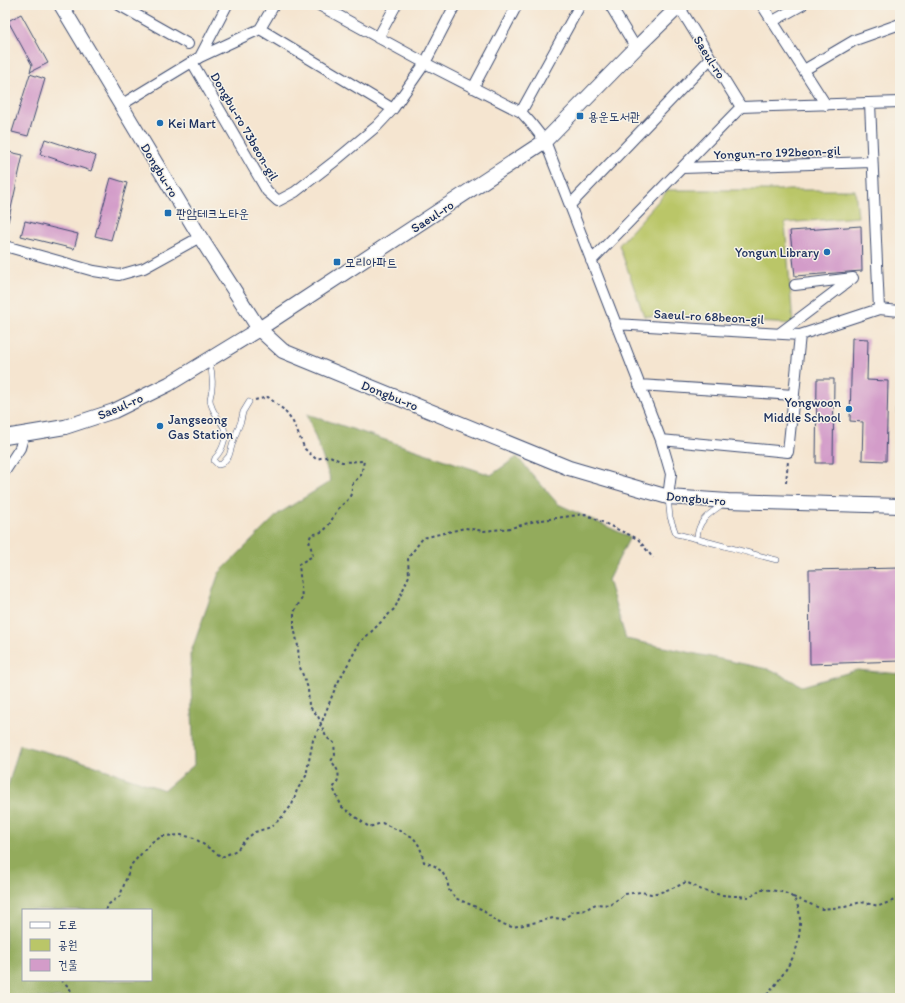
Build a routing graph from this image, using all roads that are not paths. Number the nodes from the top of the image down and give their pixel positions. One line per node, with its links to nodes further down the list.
1 (61, 5): 29 (main road, Dongbu-ro)
2 (119, 5): 19 (street)
3 (227, 5): 22 (street)
4 (274, 5): 17 (street)
5 (319, 5): 14 (street)
6 (396, 5): 18 (street)
7 (455, 5): 23 (street)
8 (517, 5): 25 (street)
9 (580, 5): 32 (street)
10 (610, 5): 20 (street)
11 (762, 5): 15 (street)
12 (802, 5): 15 (street)
13 (680, 6): 20 (main road, Saeul-ro); 21 (street, Saeul-ro)
14 (333, 8): 18 (street)
15 (773, 21): 24 (street)
16 (900, 24): 24 (street)
17 (260, 29): 22 (street); 31 (street)
18 (378, 38): 23 (street)
19 (188, 44)
20 (636, 48): 33 (main road, Saeul-ro)
21 (711, 58): 30 (street, Saeul-ro); 36 (street)
22 (196, 59): 29 (street); 31 (street, Dongbu-ro 73beon-gil)
23 (425, 63): 25 (street); 31 (street)
24 (804, 70): 28 (street)
25 (473, 88): 32 (street)
26 (900, 102): 27 (street)
27 (870, 103): 28 (street); 34 (street)
28 (826, 104): 30 (street)
29 (121, 105): 37 (main road, Dongbu-ro)
30 (741, 108): 35 (street, Yongun-ro 192beon-gil)
31 (393, 109)
32 (521, 112): 33 (street)
33 (545, 141): 36 (street); 44 (main road, Saeul-ro)
34 (872, 162): 35 (street, Yongun-ro 192beon-gil); 41 (street)
35 (682, 168): 39 (street, Yongun-ro 192beon-gil)
36 (570, 205): 39 (street)
37 (200, 237): 38 (street); 44 (main road, Dongbu-ro)
38 (5, 246)
39 (591, 262): 43 (street)
40 (795, 285): 45 (street)
41 (879, 309): 42 (street, Saeul-ro 68beon-gil); 46 (street, Saeul-ro 68beon-gil)
42 (900, 311)
43 (615, 324): 45 (street, Saeul-ro 68beon-gil); 48 (street)
44 (259, 329): 47 (main road, Saeul-ro); 55 (main road, Dongbu-ro)
45 (780, 333): 46 (street, Saeul-ro 68beon-gil)
46 (800, 335): 49 (street)
47 (208, 360): 50 (lane); 51 (main road, Saeul-ro)
48 (640, 385): 49 (street); 53 (street)
49 (794, 395): 53 (street)
50 (249, 402)
51 (24, 434): 52 (main road, Saeul-ro); 54 (street)
52 (5, 437)
53 (661, 440): 55 (street)
54 (5, 471)
55 (668, 497): 56 (main road, Dongbu-ro); 58 (lane)
56 (728, 501): 57 (main road, Dongbu-ro); 58 (lane)
57 (900, 506)
58 (697, 538): 59 (lane)
59 (777, 560)

